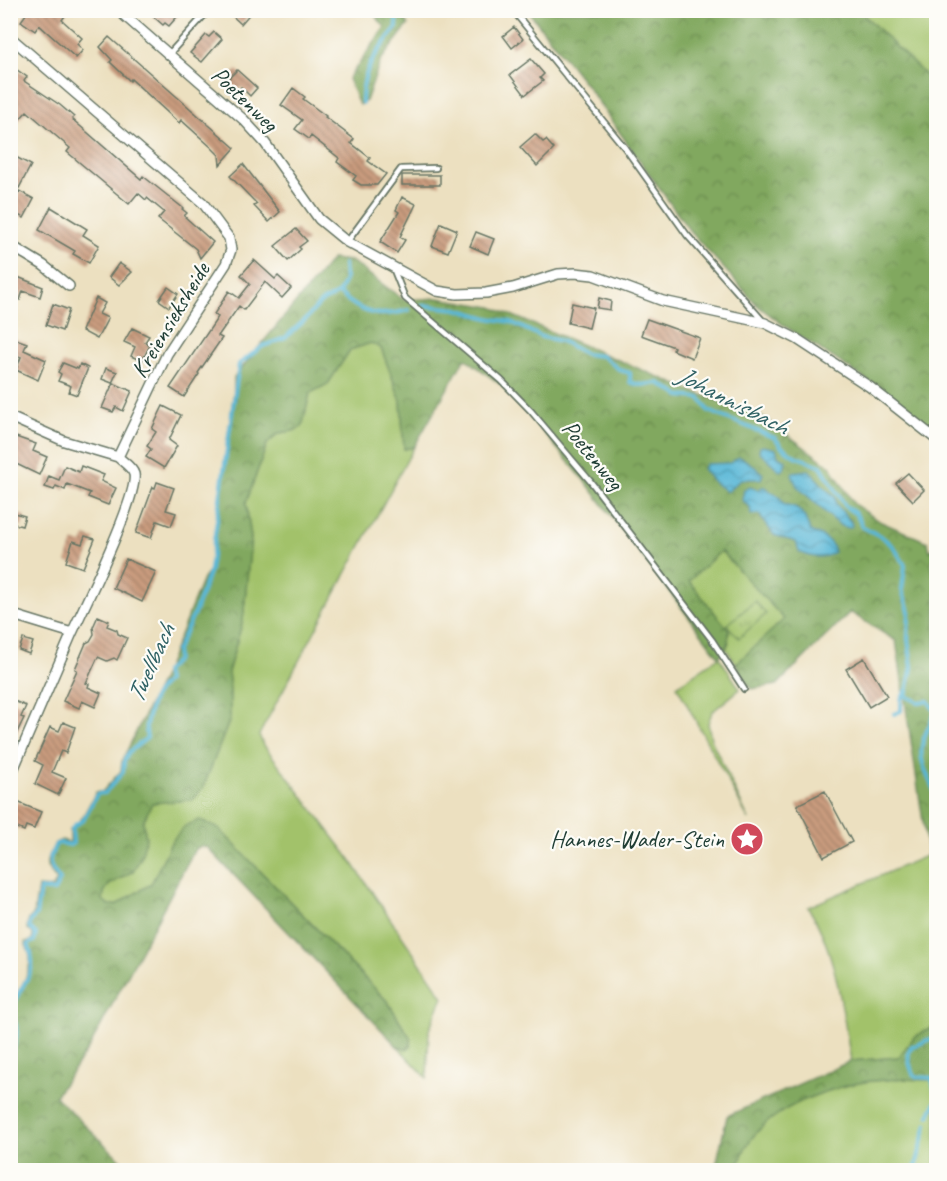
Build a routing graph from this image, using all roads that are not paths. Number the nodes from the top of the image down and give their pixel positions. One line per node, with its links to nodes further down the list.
1 (118, 10): 5 (street, Poetenweg)
2 (209, 10): 5 (lane)
3 (516, 14): 11 (lane, Poetenweg)
4 (10, 37): 14 (street, Kreiensieksheide)
5 (169, 54): 7 (street, Poetenweg)
6 (436, 168): 7 (lane)
7 (347, 242): 9 (street, Poetenweg)
8 (10, 245): 10 (street)
9 (392, 266): 11 (street, Poetenweg); 17 (lane, Poetenweg)
10 (69, 286)
11 (765, 323): 13 (street, Poetenweg)
12 (10, 417): 14 (street)
13 (936, 439)
14 (118, 457): 16 (street)
15 (10, 614): 16 (street)
16 (72, 633): 18 (street)
17 (744, 690)
18 (10, 777)

